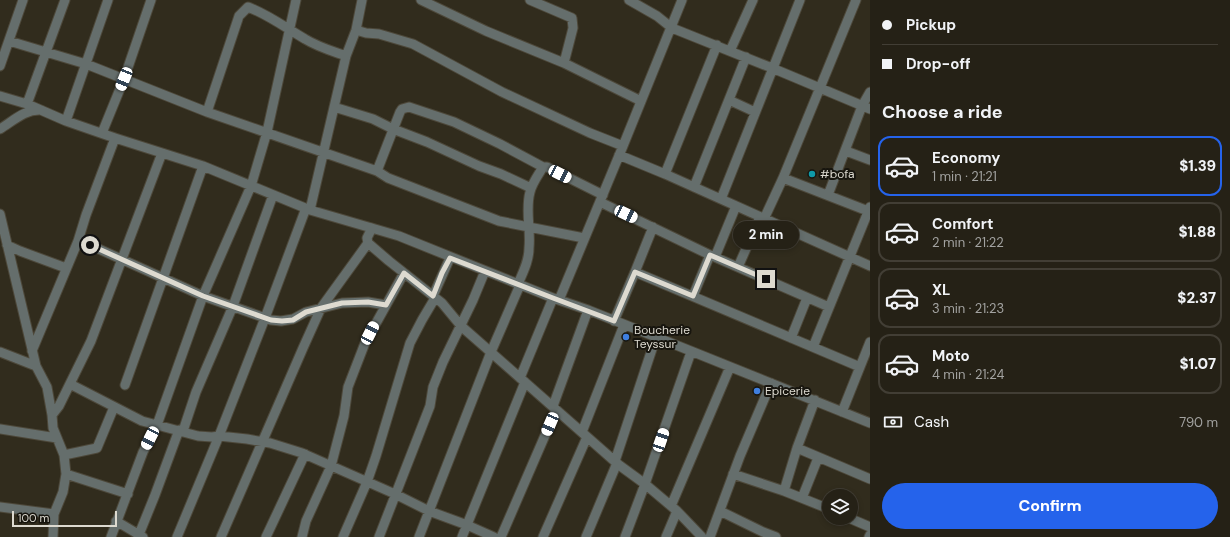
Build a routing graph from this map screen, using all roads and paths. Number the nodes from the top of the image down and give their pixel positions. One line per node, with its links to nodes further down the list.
1 (23, 0): 17 (street)
2 (65, 0): 20 (street)
3 (108, 0): 24 (street)
4 (150, 0): 27 (street)
5 (296, 0): 15 (street)
6 (362, 0): 16 (street)
7 (421, 0): 23 (street)
8 (530, 0): 23 (street)
9 (629, 0): 14 (street)
10 (682, 0): 14 (street)
11 (752, 0): 19 (street)
12 (800, 0): 26 (street)
13 (856, 0): 28 (street)
14 (672, 28): 18 (street); 32 (street)
15 (289, 29): 21 (street); 37 (street); 42 (street)
16 (356, 30): 21 (street); 45 (street)
17 (9, 41): 20 (street); 25 (street)
18 (717, 45): 19 (street); 53 (street)
19 (730, 51): 22 (street)
20 (46, 52): 24 (street); 33 (street)
21 (346, 56): 34 (street)
22 (746, 57): 26 (street); 31 (street)
23 (564, 63): 32 (street)
24 (86, 64): 27 (street); 39 (street)
25 (0, 66)
26 (772, 68): 28 (street); 38 (street)
27 (124, 79): 37 (street); 43 (street)
28 (820, 88): 35 (street); 54 (street)
29 (870, 92): 35 (street)
30 (0, 96): 33 (street)
31 (729, 100): 38 (street); 56 (street)
32 (641, 101): 45 (street)
33 (27, 104): 36 (street)
34 (334, 107): 41 (street); 47 (street)
35 (866, 108): 46 (street)
36 (44, 110): 39 (street); 40 (street)
37 (207, 112): 42 (street)
38 (755, 112): 61 (street)
39 (66, 121): 43 (street)
40 (0, 129)
41 (393, 129): 51 (street); 52 (street); 57 (street)
42 (267, 132): 47 (street); 55 (street)
43 (102, 133): 44 (street)
44 (115, 138): 48 (street); 72 (street)
45 (621, 151): 53 (street); 60 (street)
46 (846, 151): 49 (street); 59 (street)
47 (324, 152): 52 (street); 63 (street)
48 (162, 153): 50 (street); 78 (street)
49 (870, 160)
50 (203, 166): 55 (street); 85 (street)
51 (543, 167): 57 (street); 60 (street)
52 (377, 171): 68 (street)
53 (665, 174): 56 (street)
54 (783, 178): 59 (street); 66 (street)
55 (251, 186): 58 (street); 87 (street)
56 (694, 187): 61 (street)
57 (531, 188): 68 (street)
58 (273, 195): 63 (street); 93 (street)
59 (828, 195): 64 (street)
60 (601, 198): 69 (street); 71 (street)
61 (721, 199): 62 (street)
62 (736, 206): 66 (street); 75 (street)
63 (308, 209): 70 (street); 97 (street)
64 (869, 209): 76 (street)
65 (0, 214): 67 (street)
66 (762, 218): 76 (street); 80 (street)
67 (2, 227): 74 (street)
68 (529, 227): 71 (street); 86 (street)
69 (653, 227): 75 (street); 83 (street)
70 (372, 228): 73 (street); 77 (street)
71 (584, 238): 91 (street)
72 (78, 241): 78 (street); 81 (street)
73 (368, 243): 84 (street); 94 (street)
74 (7, 245): 81 (street); 105 (street)
75 (712, 256): 80 (street); 88 (street)
76 (850, 257): 79 (street); 95 (street)
77 (450, 258): 82 (street); 89 (street)
78 (122, 260): 85 (street); 114 (street)
79 (870, 266)
80 (738, 267): 90 (street)
81 (66, 268): 105 (street)
82 (486, 271): 86 (street); 100 (street)
83 (635, 272): 88 (street); 98 (street)
84 (404, 273): 89 (street); 92 (street)
85 (163, 278): 87 (street); 115 (street)
86 (519, 284): 91 (street); 107 (street)
87 (203, 296): 93 (street); 122 (street)
88 (693, 296): 102 (street)
89 (434, 297): 100 (street); 138 (street)
90 (807, 298): 95 (street); 102 (street)
91 (556, 299): 96 (street); 112 (street)
92 (386, 305): 94 (street); 134 (street)
93 (233, 306): 97 (street); 124 (street)
94 (321, 308): 97 (street); 128 (street)
95 (829, 308): 104 (street)
96 (588, 310): 98 (street); 118 (street)
97 (265, 318): 126 (street)
98 (614, 321): 99 (street)
99 (624, 325): 101 (street); 125 (street)
100 (461, 326): 107 (street); 142 (street)
101 (656, 337): 108 (street); 133 (street)
102 (790, 338): 104 (street)
103 (870, 342): 111 (street)
104 (813, 347): 111 (street)
105 (32, 351): 109 (street)
106 (0, 352): 109 (street)
107 (491, 352): 112 (street); 147 (street)
108 (692, 352): 110 (street); 139 (street)
109 (36, 366): 120 (street)
110 (730, 367): 113 (street); 146 (street)
111 (860, 367): 119 (street)
112 (522, 380): 118 (street); 152 (street)
113 (771, 383): 116 (street); 136 (street)
114 (70, 384): 117 (street); 120 (street)
115 (125, 385)
116 (815, 400): 119 (street); 129 (street)
117 (114, 407): 122 (street); 131 (street)
118 (555, 408): 125 (street); 167 (street)
119 (842, 412): 121 (street)
120 (52, 414): 127 (street)
121 (870, 423)
122 (157, 425): 124 (street); 141 (street)
123 (0, 429): 127 (street)
124 (181, 431): 126 (street); 155 (street)
125 (585, 434): 133 (street); 168 (street)
126 (219, 436): 128 (street); 158 (street)
127 (57, 438): 131 (street)
128 (262, 442): 130 (street); 159 (street)
129 (797, 448): 132 (street); 140 (street)
130 (305, 454): 134 (street); 160 (street)
131 (64, 455): 135 (street)
132 (818, 458): 137 (street); 143 (street)
133 (616, 462): 139 (street); 169 (street)
134 (331, 466): 138 (street); 161 (street)
135 (66, 474): 141 (street); 149 (street)
136 (733, 474): 140 (street); 148 (street)
137 (870, 479)
138 (367, 482): 142 (street); 162 (street)
139 (645, 484): 146 (street); 170 (street)
140 (784, 491): 143 (street)
141 (128, 494): 150 (street)
142 (395, 494): 147 (street); 163 (street)
143 (802, 498): 144 (street)
144 (822, 506)
145 (0, 507): 149 (street)
146 (674, 509): 171 (street); 172 (street)
147 (429, 511): 152 (street); 164 (street)
148 (720, 511): 154 (street); 173 (street)
149 (54, 514): 156 (street)
150 (116, 521): 155 (street); 157 (street)
151 (858, 522): 153 (street)
152 (466, 525): 165 (street); 166 (street)
153 (870, 527)
154 (762, 535): 174 (street)
155 (140, 536)
156 (53, 537)
157 (111, 537)
158 (177, 537)
159 (221, 537)
160 (266, 537)
161 (302, 537)
162 (343, 537)
163 (379, 537)
164 (419, 537)
165 (462, 537)
166 (494, 537)
167 (501, 537)
168 (543, 537)
169 (586, 537)
170 (625, 537)
171 (666, 537)
172 (702, 537)
173 (710, 537)
174 (776, 537)

